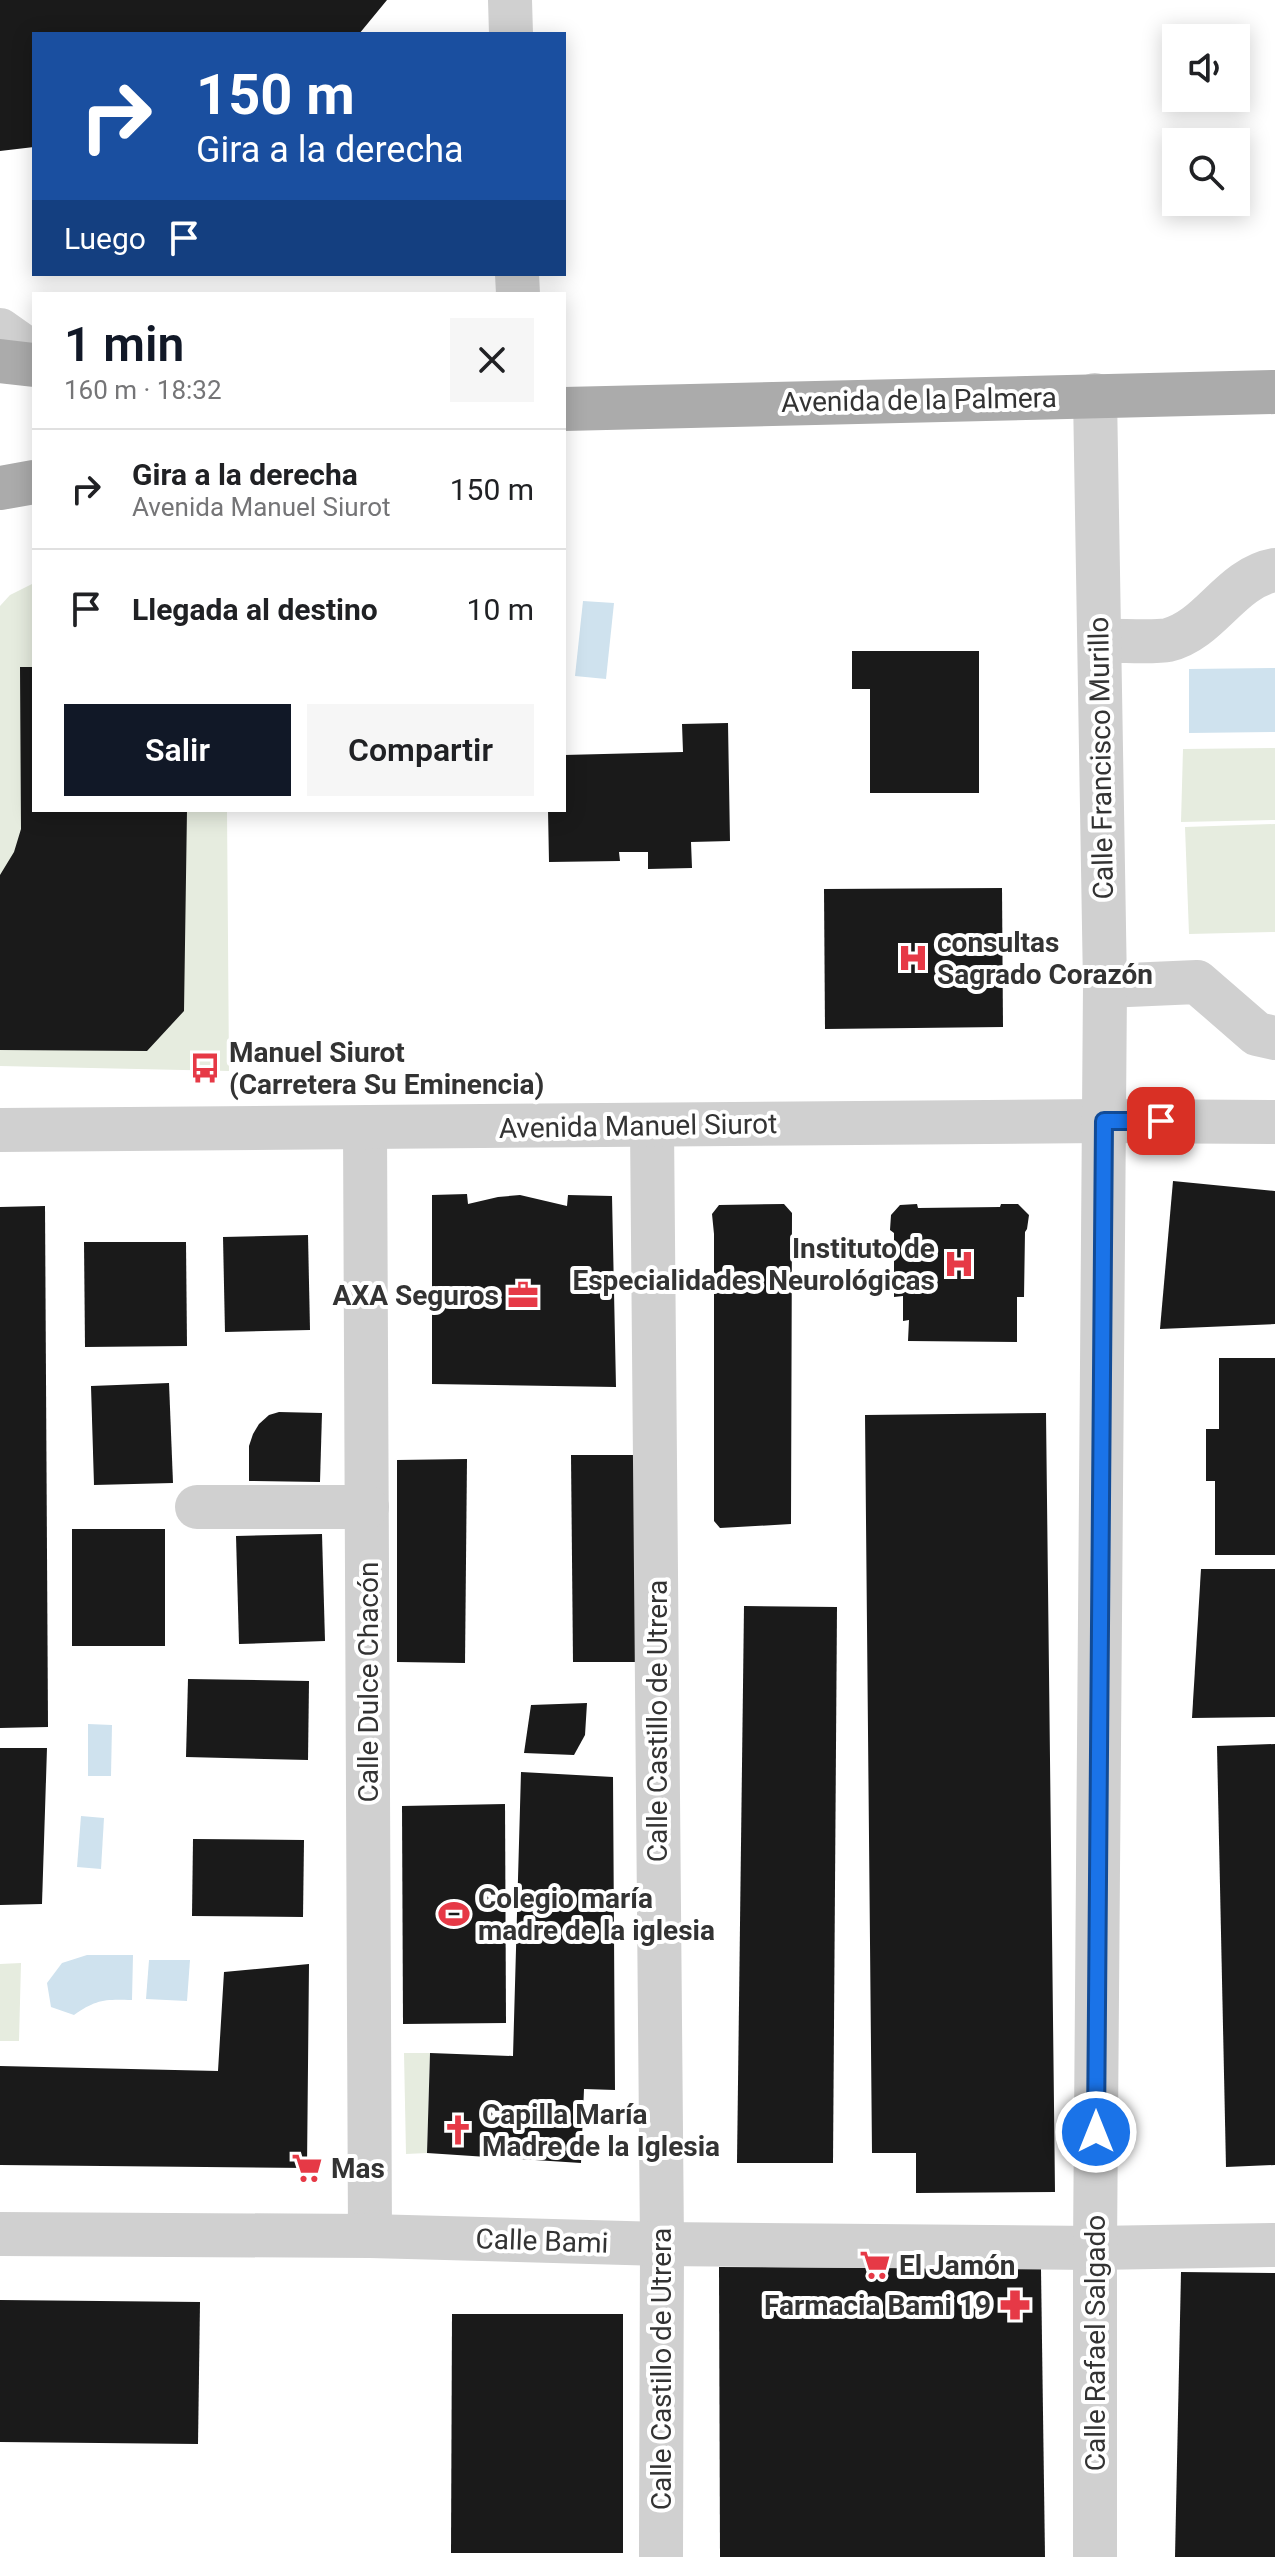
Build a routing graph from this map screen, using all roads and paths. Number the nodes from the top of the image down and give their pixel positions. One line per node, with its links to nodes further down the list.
1 (510, 0): 2 (street)
2 (511, 32)
3 (0, 330): 4 (street)
4 (32, 353)
5 (0, 361): 6 (main road)
6 (32, 365)
7 (1275, 392): 8 (main road, Avenida de la Palmera)
8 (1095, 395): 9 (main road, Avenida de la Palmera); 13 (street, Calle Francisco Murillo)
9 (566, 409)
10 (32, 482): 11 (main road)
11 (0, 488)
12 (1275, 570): 13 (street)
13 (1100, 641): 14 (street, Calle Francisco Murillo)
14 (1105, 986): 15 (street); 16 (street, Calle Francisco Murillo)
15 (1275, 1038)
16 (1104, 1121): 17 (street, Avenida Manuel Siurot); 18 (street, Avenida Manuel Siurot); 27 (street, Calle Rafael Salgado)
17 (1275, 1122)
18 (652, 1126): 19 (street, Avenida Manuel Siurot); 25 (street, Calle Castillo de Utrera)
19 (365, 1128): 20 (street, Avenida Manuel Siurot); 22 (street, Calle Dulce Chacón)
20 (0, 1130)
21 (197, 1507): 22 (street)
22 (367, 1507): 24 (street, Calle Dulce Chacón)
23 (0, 2234): 24 (street, Calle Bami)
24 (370, 2236): 25 (street, Calle Bami)
25 (662, 2244): 27 (street, Calle Bami); 28 (street, Calle Castillo de Utrera)
26 (1275, 2245): 27 (street, Calle Bami)
27 (1095, 2248): 29 (street, Calle Rafael Salgado)
28 (661, 2557)
29 (1095, 2557)

